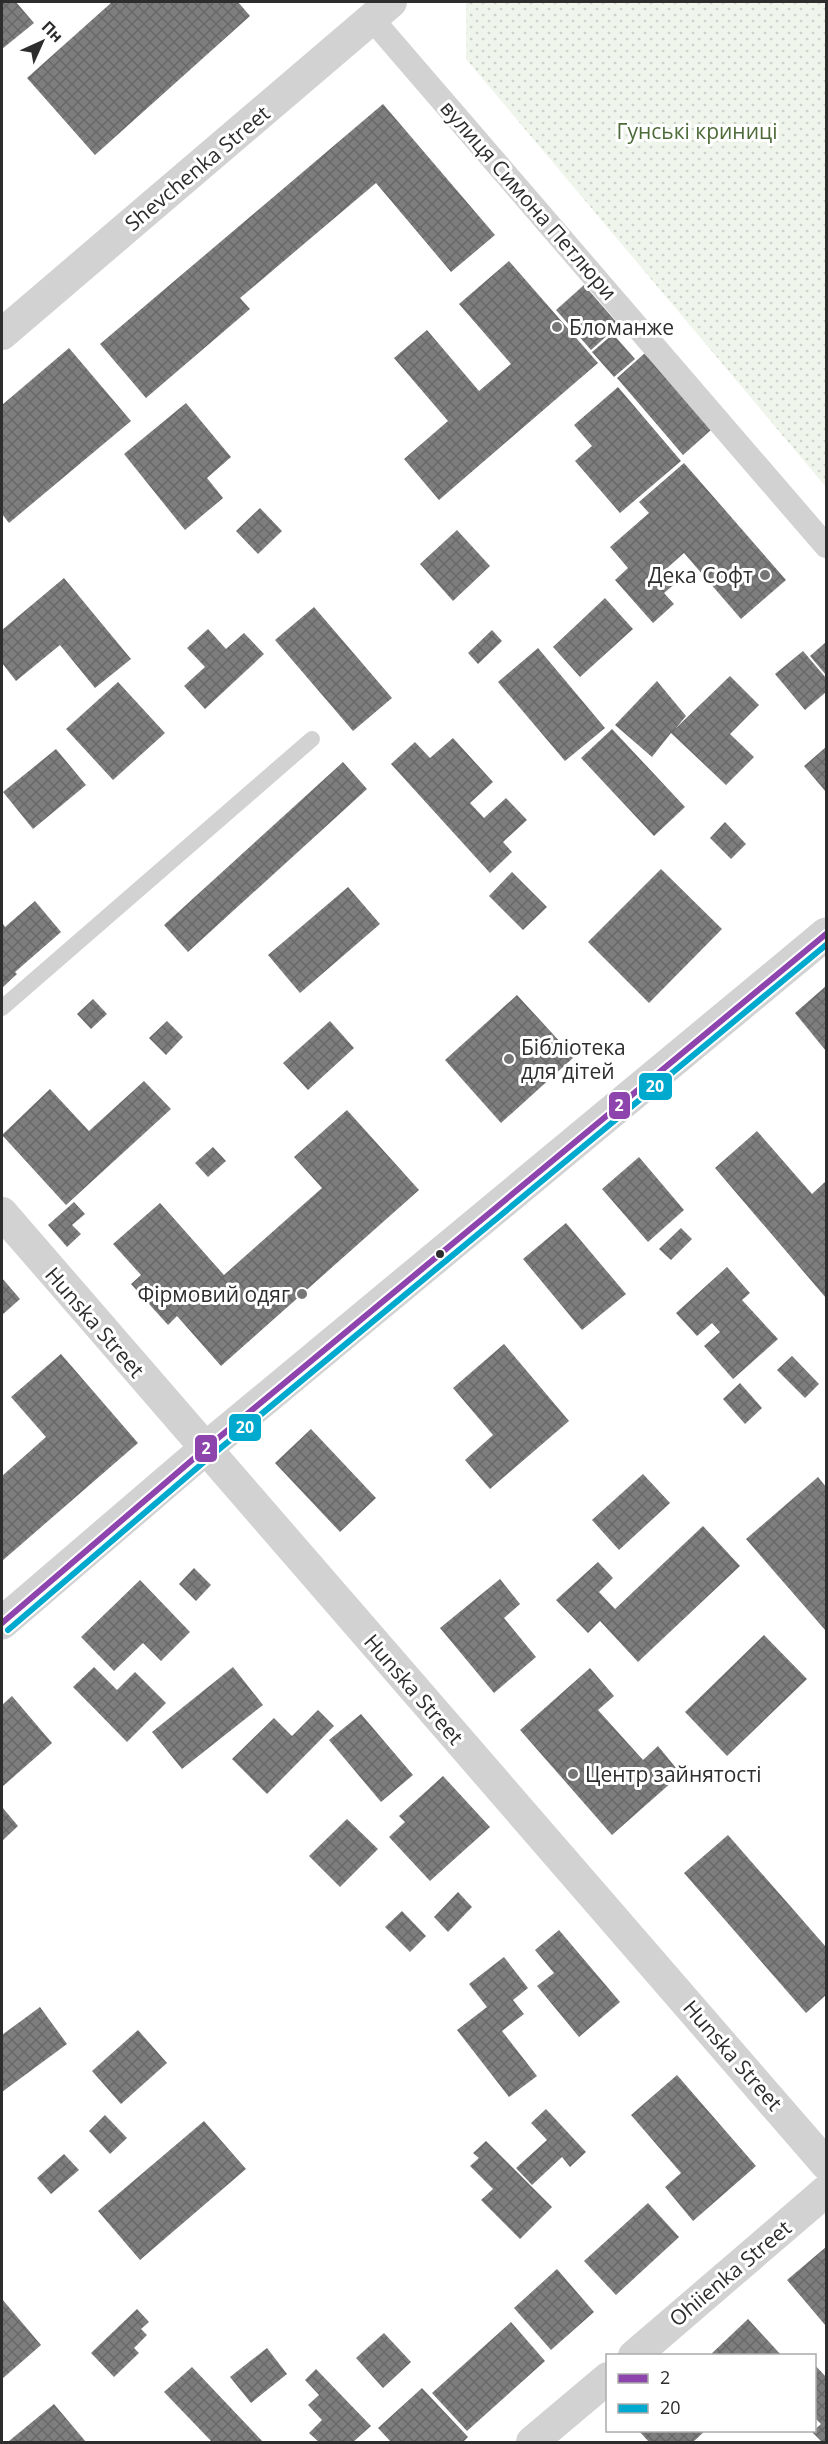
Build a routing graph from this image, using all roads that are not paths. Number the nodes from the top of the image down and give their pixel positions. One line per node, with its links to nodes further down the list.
1 (382, 10): 2 (street, Shevchenka Street); 3 (street, вулиця Симона Петлюри)
2 (2, 334)
3 (826, 546)
4 (312, 739): 6 (lane)
5 (826, 934): 8 (street)
6 (2, 1008)
7 (2, 1214): 8 (street, Hunska Street)
8 (205, 1449): 9 (street); 10 (street, Hunska Street)
9 (2, 1623)
10 (826, 2164)
11 (826, 2191): 12 (street, Ohiienka Street)
12 (635, 2354)
13 (606, 2380): 14 (street)
14 (532, 2442)

